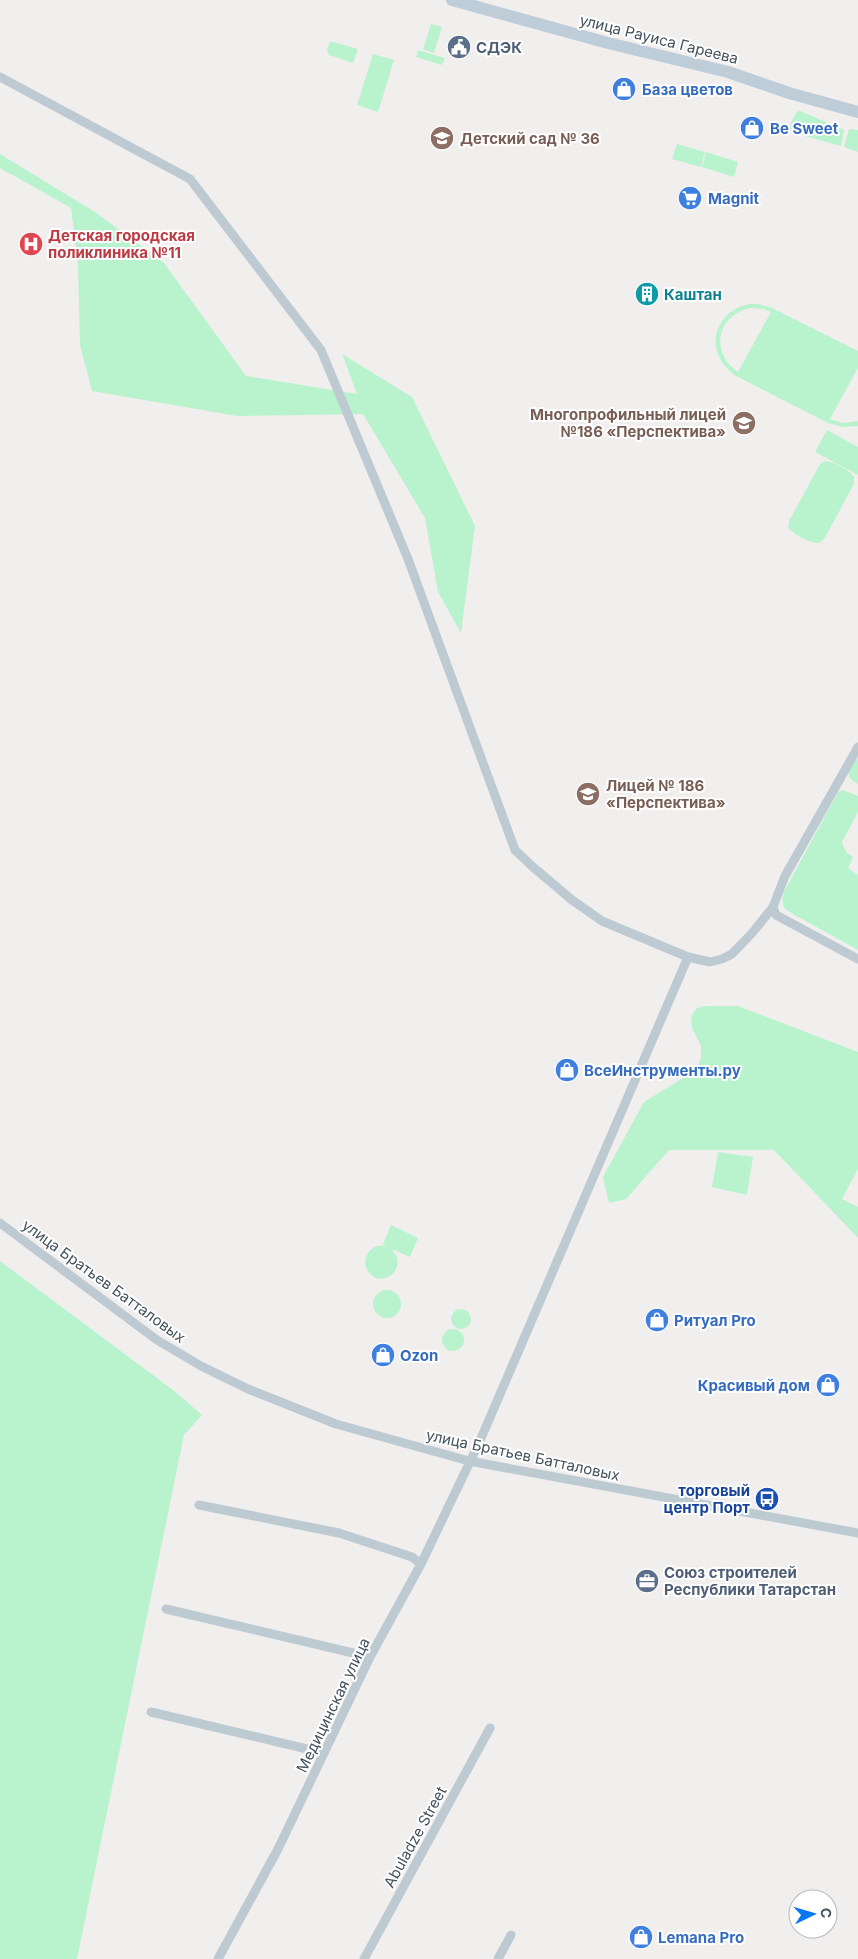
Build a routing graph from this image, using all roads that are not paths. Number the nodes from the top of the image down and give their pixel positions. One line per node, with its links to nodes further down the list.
1 (452, 0): 3 (street, улица Рауиса Гареева)
2 (0, 77): 6 (street)
3 (858, 112)
4 (858, 747): 5 (street)
5 (773, 907): 6 (street); 7 (street)
6 (688, 957): 9 (street, Медицинская улица)
7 (858, 959)
8 (0, 1223): 9 (street, улица Братьев Батталовых)
9 (470, 1461): 11 (street, улица Братьев Батталовых); 12 (street, Медицинская улица)
10 (199, 1505): 12 (street)
11 (858, 1533)
12 (421, 1564): 14 (street, Медицинская улица)
13 (166, 1609): 14 (street)
14 (370, 1657): 17 (street, Медицинская улица)
15 (151, 1712): 17 (street)
16 (490, 1728): 20 (street, Abuladze Street)
17 (324, 1753): 19 (street, Медицинская улица)
18 (511, 1935): 21 (street)
19 (218, 1959)
20 (364, 1959)
21 (498, 1959)

